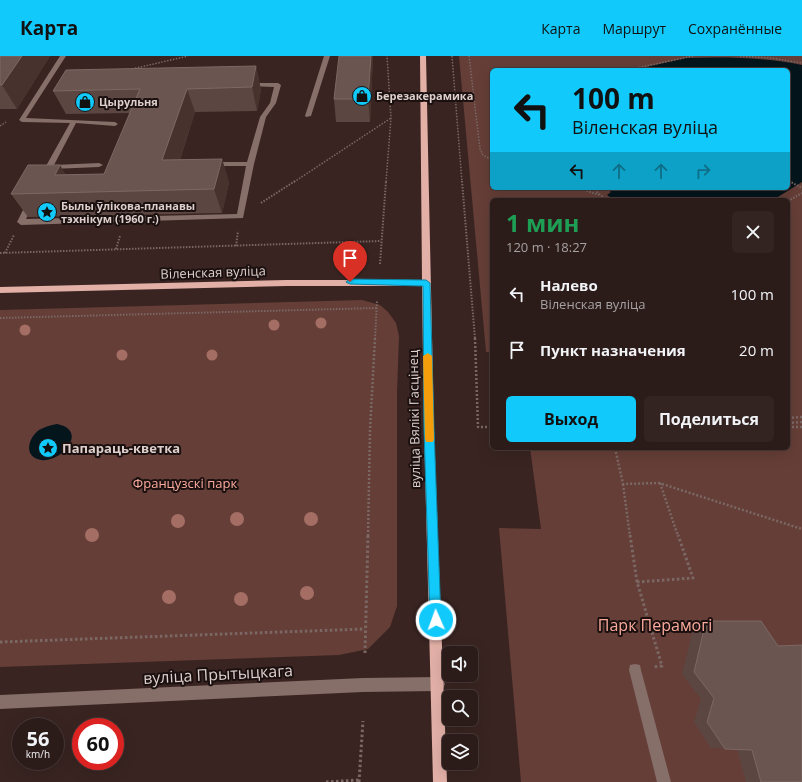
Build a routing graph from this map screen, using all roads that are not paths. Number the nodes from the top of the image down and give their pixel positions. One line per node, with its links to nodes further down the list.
1 (63, 56): 6 (street)
2 (327, 56): 5 (street)
3 (423, 56): 14 (main road, вуліца Вялікі Гасцінец)
4 (238, 84): 9 (street)
5 (308, 116)
6 (74, 121): 7 (street); 11 (street)
7 (115, 124)
8 (205, 164): 9 (street)
9 (250, 164): 13 (street)
10 (99, 165): 11 (street)
11 (49, 168): 12 (street)
12 (42, 181)
13 (35, 195)
14 (426, 283): 15 (main road, Віленская вуліца); 17 (main road, вуліца Вялікі Гасцінец)
15 (0, 290)
16 (635, 670): 20 (street)
17 (438, 684): 18 (street, вуліца Прытыцкага); 19 (main road, вуліца Вялікі Гасцінец)
18 (0, 702)
19 (440, 782)
20 (664, 782)

